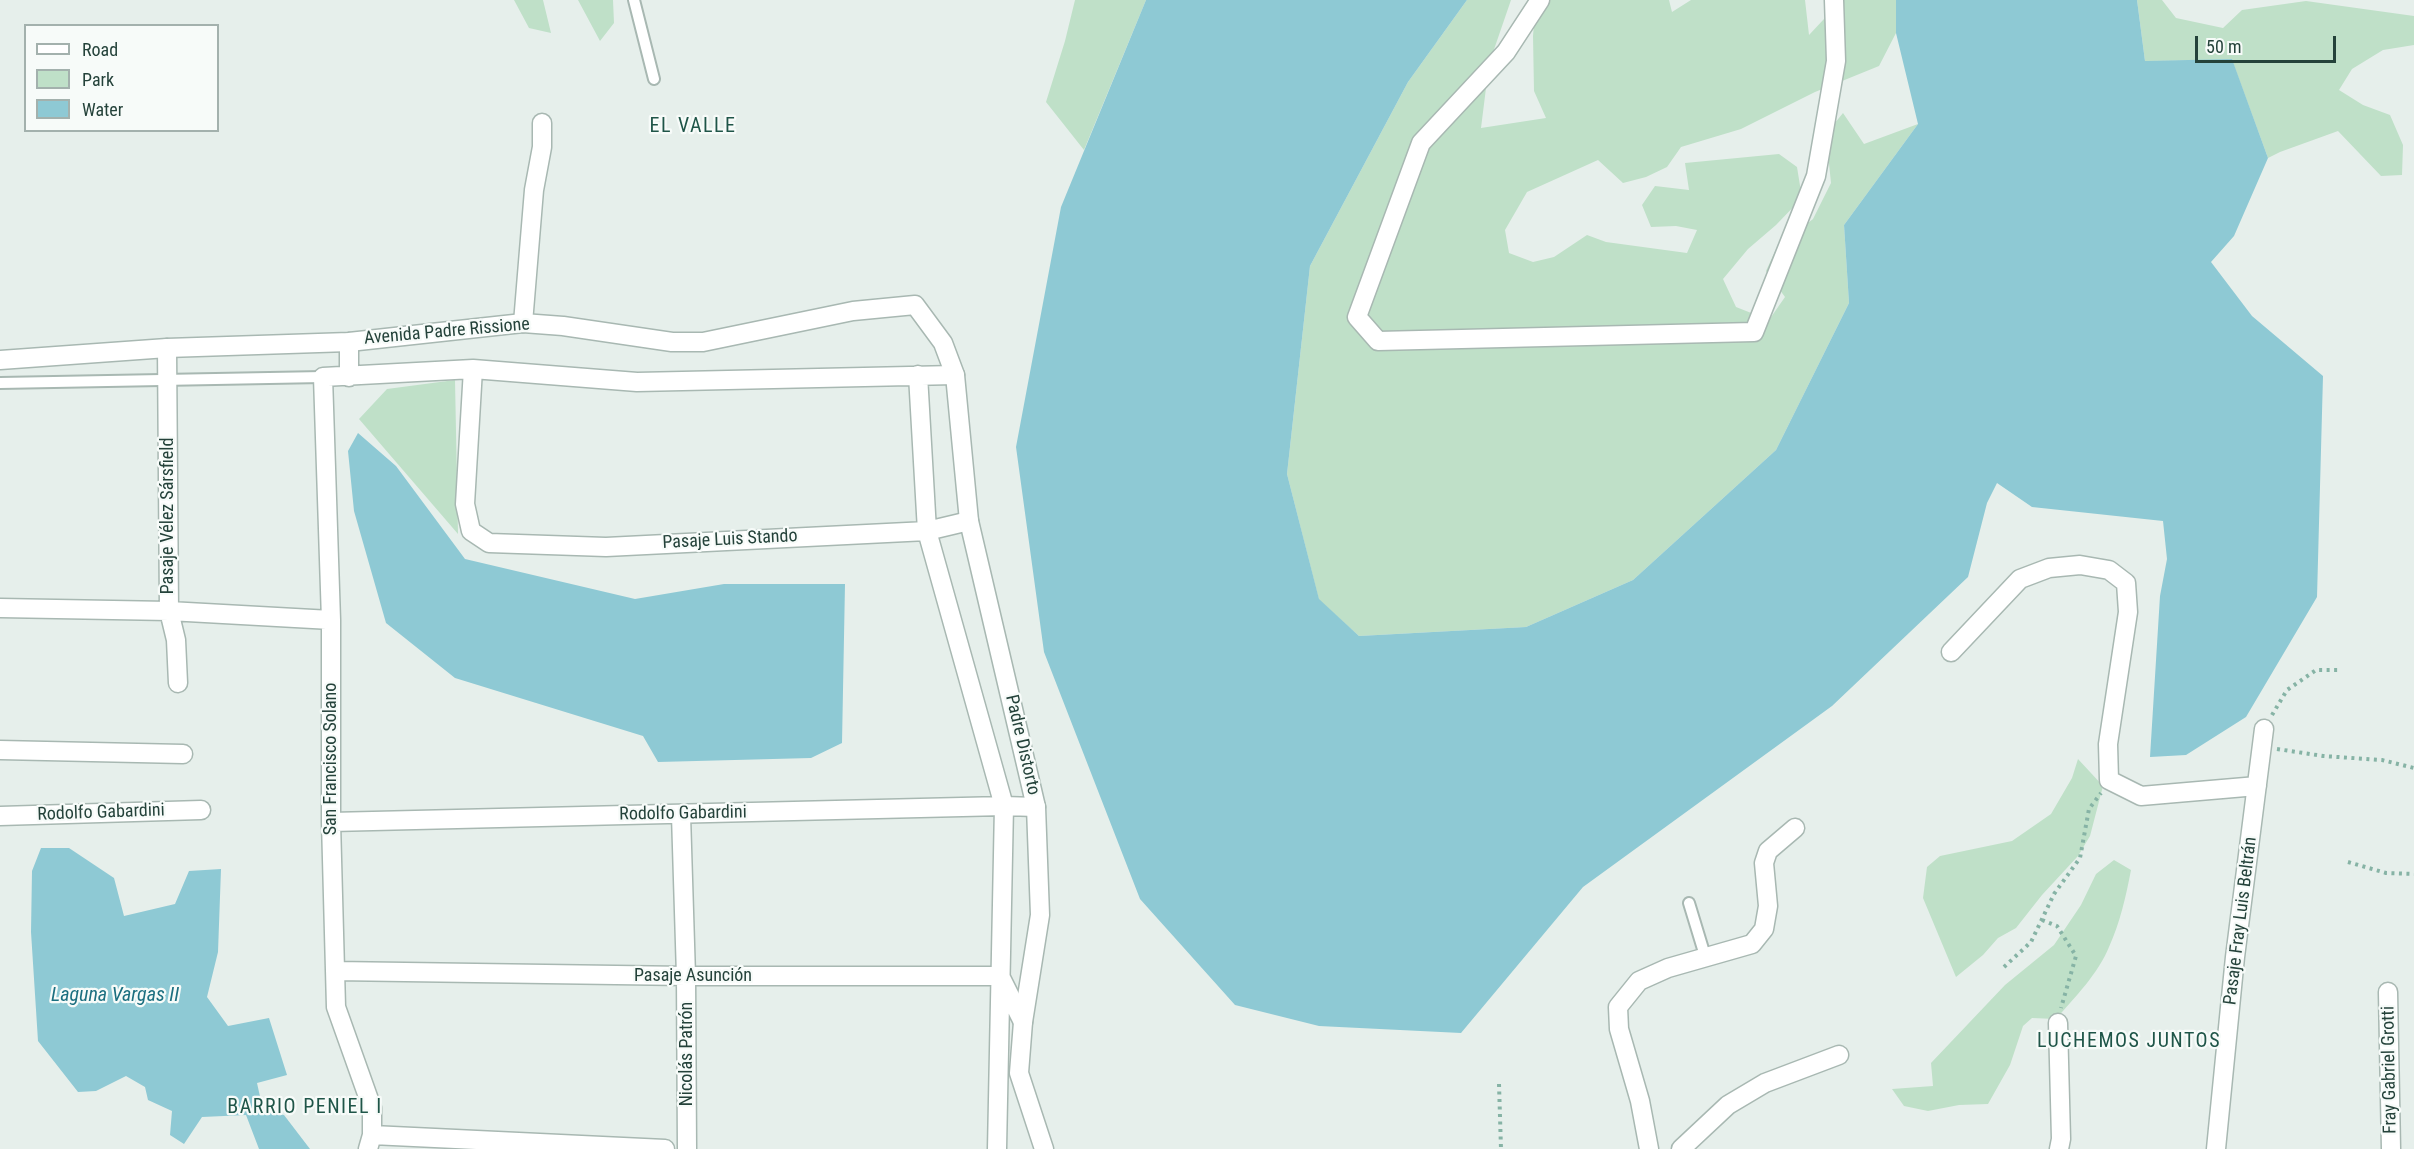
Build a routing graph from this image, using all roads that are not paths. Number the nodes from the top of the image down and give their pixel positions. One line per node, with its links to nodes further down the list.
1 (634, 0): 4 (lane)
2 (1540, 0): 3 (street)
3 (1834, 0)
4 (654, 79)
5 (542, 123): 6 (street)
6 (523, 323): 7 (street, Avenida Padre Rissione); 8 (street, Avenida Padre Rissione)
7 (349, 342): 9 (street, Avenida Padre Rissione); 14 (street)
8 (943, 343): 13 (street, Padre Distorto)
9 (167, 348): 10 (street, Avenida Padre Rissione); 16 (street, Pasaje Vélez Sársfield)
10 (0, 360)
11 (473, 369): 12 (street, Avenida Padre Rissione); 14 (street, Avenida Padre Rissione); 19 (street, Pasaje Luis Stando)
12 (918, 375): 13 (street, Avenida Padre Rissione); 19 (street, Padre Distorto)
13 (955, 375): 18 (street, Padre Distorto)
14 (349, 376): 15 (street, Avenida Padre Rissione)
15 (323, 377): 16 (lane); 22 (street, San Francisco Solano)
16 (167, 380): 17 (lane); 21 (street, Pasaje Vélez Sársfield)
17 (0, 383)
18 (969, 521): 19 (street, Pasaje Luis Stando); 30 (street, Padre Distorto)
19 (927, 531): 29 (street, Padre Distorto)
20 (0, 608): 21 (street)
21 (169, 611): 22 (street); 24 (street, Pasaje Vélez Sársfield)
22 (331, 620): 34 (street, San Francisco Solano)
23 (1951, 652): 28 (street)
24 (178, 683)
25 (2263, 737): 28 (street, Pasaje Fray Luis Beltrán)
26 (0, 750): 27 (street)
27 (183, 754)
28 (2257, 786): 53 (street, Pasaje Fray Luis Beltrán)
29 (1004, 806): 30 (street, Rodolfo Gabardini); 32 (street, Rodolfo Gabardini); 40 (street, Padre Distorto)
30 (1036, 807): 42 (street, Padre Distorto)
31 (201, 810): 33 (street, Rodolfo Gabardini)
32 (681, 815): 34 (street, Rodolfo Gabardini); 39 (street, Nicolás Patrón)
33 (0, 816)
34 (331, 822): 38 (street, San Francisco Solano)
35 (1795, 828): 37 (street)
36 (1689, 903): 37 (lane)
37 (1706, 958): 50 (street)
38 (335, 971): 39 (street, Pasaje Asunción); 45 (street, San Francisco Solano)
39 (686, 976): 40 (street, Pasaje Asunción); 47 (street, Nicolás Patrón)
40 (1000, 976): 42 (street); 48 (street, Padre Distorto)
41 (2388, 992): 54 (street, Fray Gabriel Grotti)
42 (1023, 1022): 49 (street, Padre Distorto)
43 (2058, 1023): 52 (street)
44 (1839, 1055): 51 (street)
45 (370, 1142): 46 (street)
46 (665, 1149)
47 (687, 1149)
48 (997, 1149)
49 (1044, 1149)
50 (1649, 1149)
51 (1681, 1149)
52 (2059, 1149)
53 (2216, 1149)
54 (2391, 1149)

